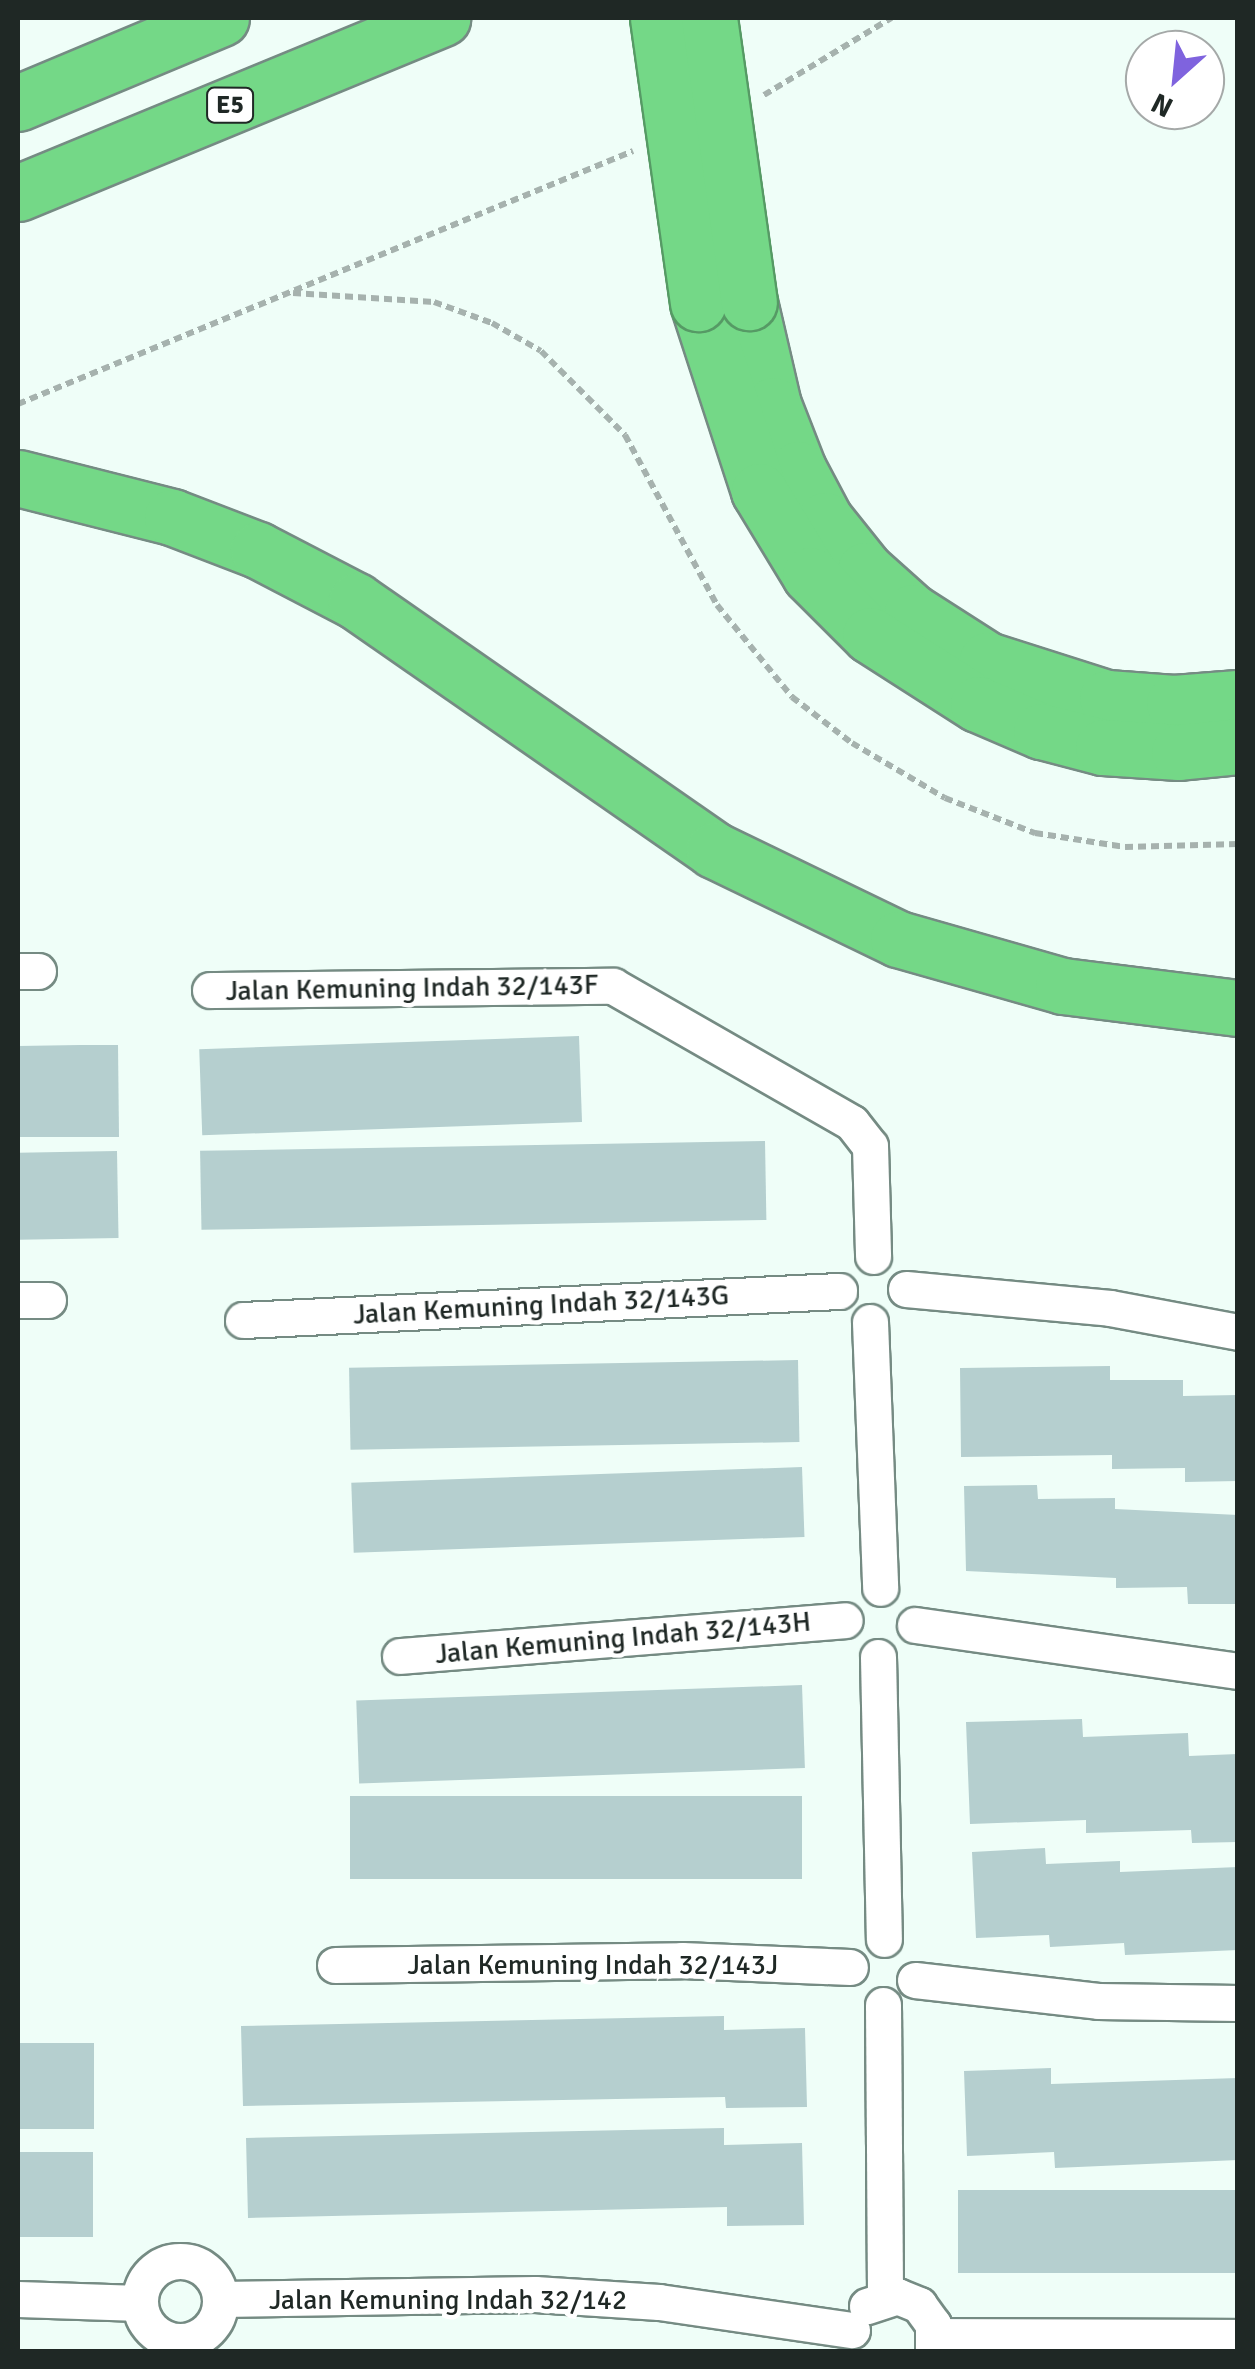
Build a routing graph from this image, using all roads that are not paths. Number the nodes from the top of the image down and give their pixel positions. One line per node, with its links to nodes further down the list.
1 (221, 18): 5 (highway)
2 (442, 18): 6 (highway, E5)
3 (658, 18): 7 (highway, bridge)
4 (709, 18): 7 (highway, bridge)
5 (18, 103)
6 (18, 193)
7 (724, 302): 9 (highway); 10 (highway)
8 (18, 478): 12 (highway)
9 (1238, 698)
10 (1238, 746)
11 (210, 990): 13 (street, Jalan Kemuning Indah 32/143F)
12 (1238, 1008)
13 (873, 1256): 14 (street); 15 (street)
14 (906, 1288): 17 (street); 18 (street)
15 (839, 1291): 16 (street, Jalan Kemuning Indah 32/143G); 17 (street)
16 (243, 1320)
17 (870, 1322): 19 (street)
18 (1238, 1332)
19 (880, 1588): 20 (street); 21 (street)
20 (845, 1620): 22 (street, Jalan Kemuning Indah 32/143H); 23 (street)
21 (915, 1625): 23 (street); 24 (street)
22 (400, 1656)
23 (878, 1658): 25 (street)
24 (1238, 1671)
25 (884, 1939): 27 (street); 28 (street)
26 (335, 1965): 27 (street, Jalan Kemuning Indah 32/143J)
27 (850, 1967): 30 (street)
28 (915, 1980): 29 (street); 30 (street)
29 (1238, 2003)
30 (883, 2005): 31 (street)
31 (885, 2297): 36 (street); 37 (street)
32 (18, 2299): 34 (street)
33 (212, 2327): 34 (street); 34 (street); 36 (street, Jalan Kemuning Indah 32/142)
34 (147, 2328)
35 (1238, 2338): 37 (street)
36 (854, 2341)
37 (934, 2344)

